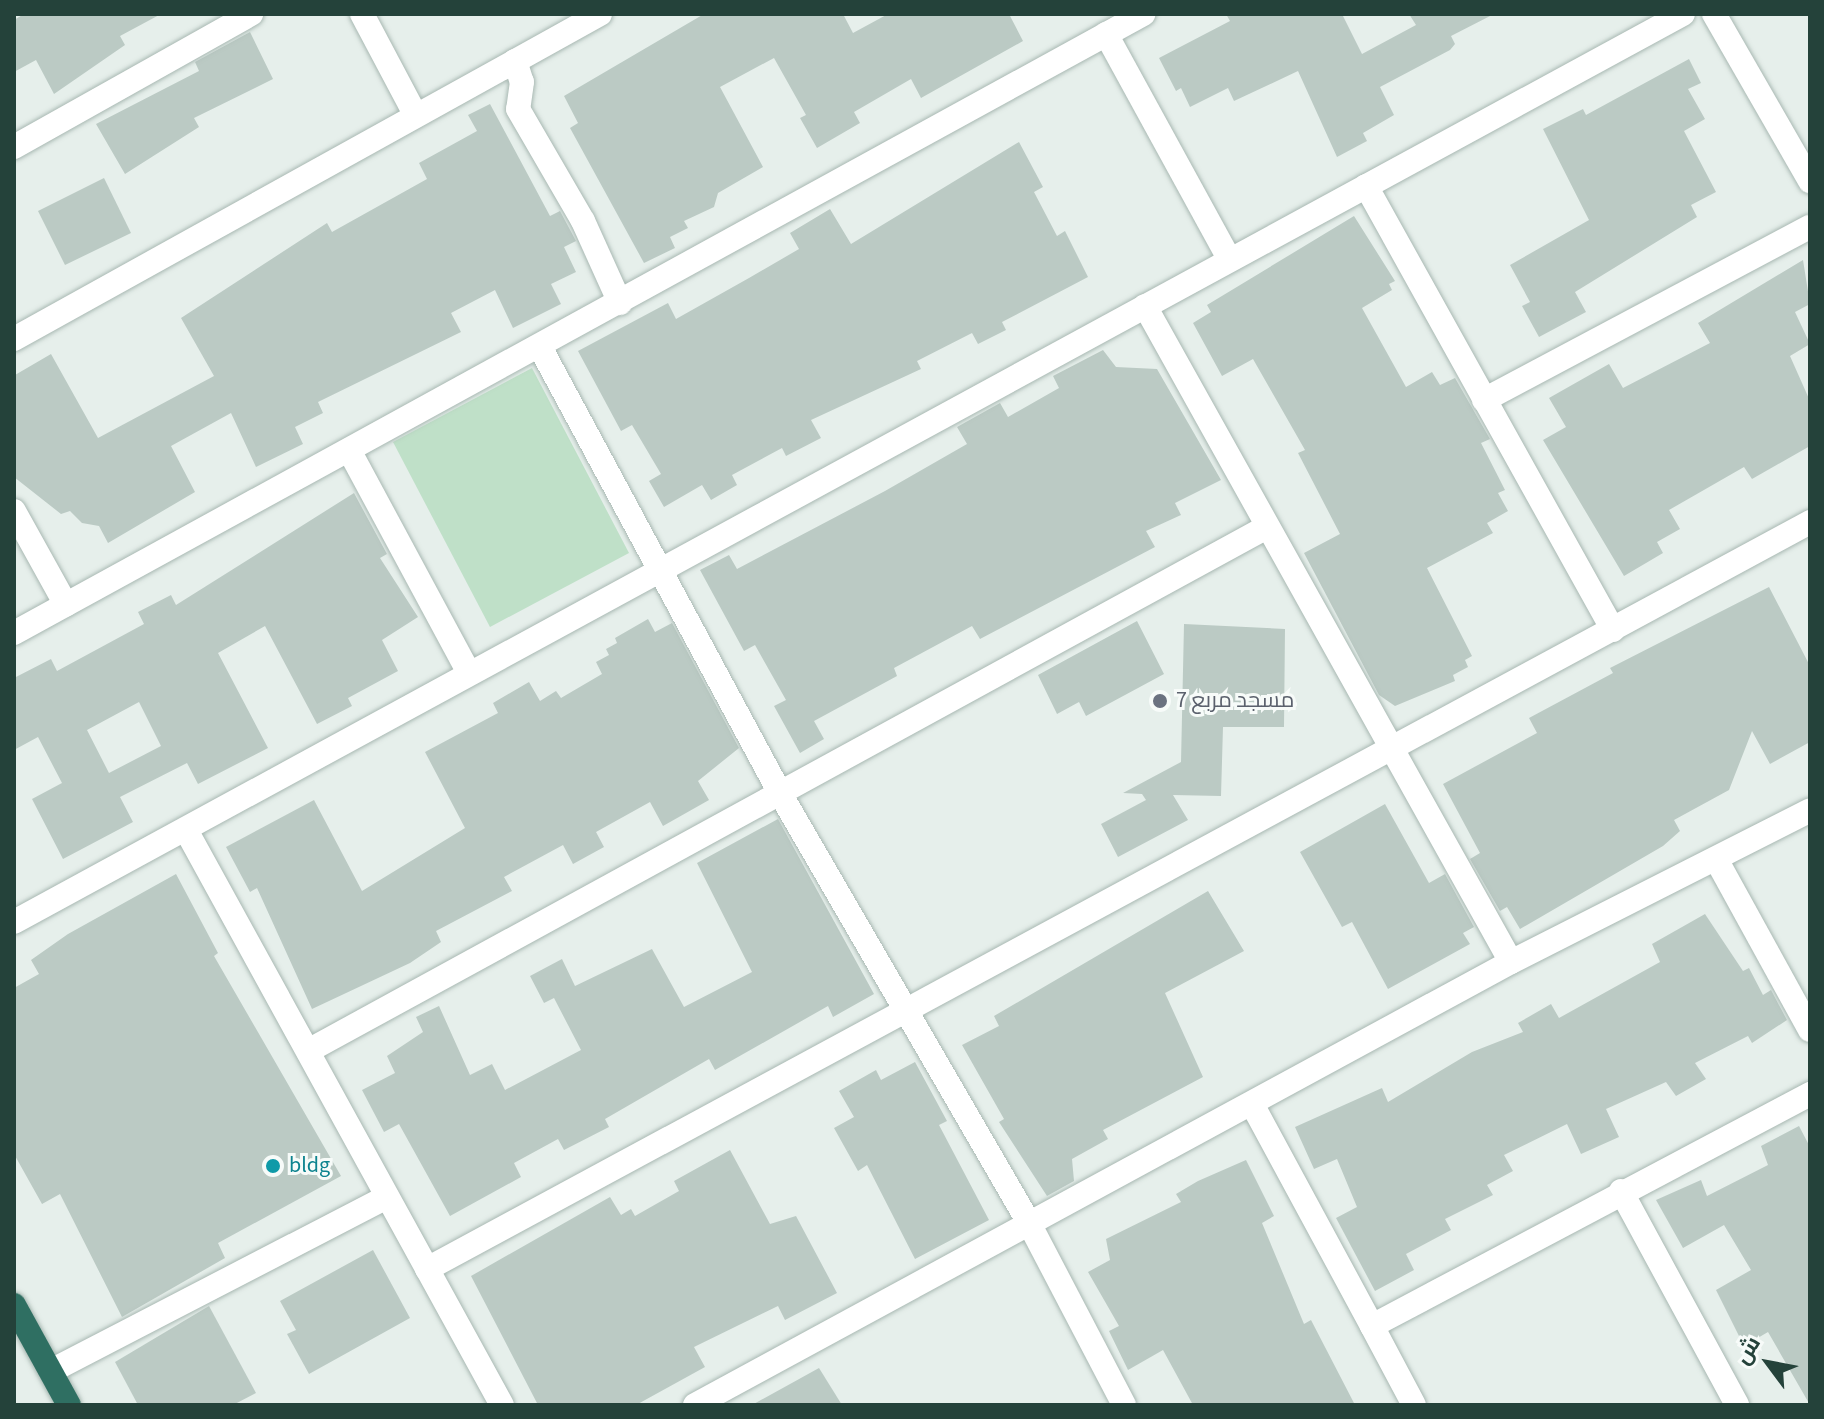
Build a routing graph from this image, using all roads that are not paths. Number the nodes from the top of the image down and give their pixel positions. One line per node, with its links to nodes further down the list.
1 (251, 14): 10 (street)
2 (362, 14): 9 (street)
3 (600, 14): 8 (street)
4 (1143, 14): 7 (street)
5 (1683, 14): 12 (street)
6 (1714, 14): 11 (street)
7 (1106, 34): 14 (street); 15 (street)
8 (515, 61): 9 (street); 15 (street)
9 (415, 114): 17 (street)
10 (14, 147)
11 (1810, 181)
12 (1366, 186): 14 (street); 19 (street)
13 (1810, 227): 19 (street)
14 (1229, 259): 16 (street)
15 (620, 303): 18 (street)
16 (1145, 306): 23 (street); 24 (street)
17 (14, 339)
18 (540, 347): 20 (street); 24 (street)
19 (1484, 400): 26 (street)
20 (350, 452): 25 (street); 28 (street)
21 (14, 511): 25 (street)
22 (1810, 522): 26 (street)
23 (1265, 528): 29 (street); 30 (street)
24 (661, 568): 28 (street); 30 (street)
25 (66, 605): 27 (street)
26 (1613, 630): 29 (street)
27 (14, 633)
28 (469, 673): 32 (street)
29 (1387, 748): 35 (street); 36 (street)
30 (781, 795): 36 (street); 38 (street)
31 (1810, 810): 33 (street)
32 (186, 830): 34 (street); 38 (street)
33 (1716, 859): 35 (street); 37 (street)
34 (14, 922)
35 (1511, 962): 40 (street)
36 (906, 1010): 43 (street); 44 (street)
37 (1810, 1030)
38 (308, 1051): 42 (street)
39 (1810, 1094): 41 (street)
40 (1252, 1104): 43 (street); 46 (street)
41 (1621, 1191): 46 (street); 53 (street)
42 (387, 1197): 44 (street); 47 (street)
43 (1030, 1225): 50 (street); 51 (street)
44 (427, 1269): 49 (street)
45 (14, 1305): 47 (highway)
46 (1372, 1326): 52 (street)
47 (51, 1371): 48 (highway)
48 (69, 1405)
49 (502, 1405)
50 (695, 1405)
51 (1124, 1405)
52 (1414, 1405)
53 (1737, 1405)

